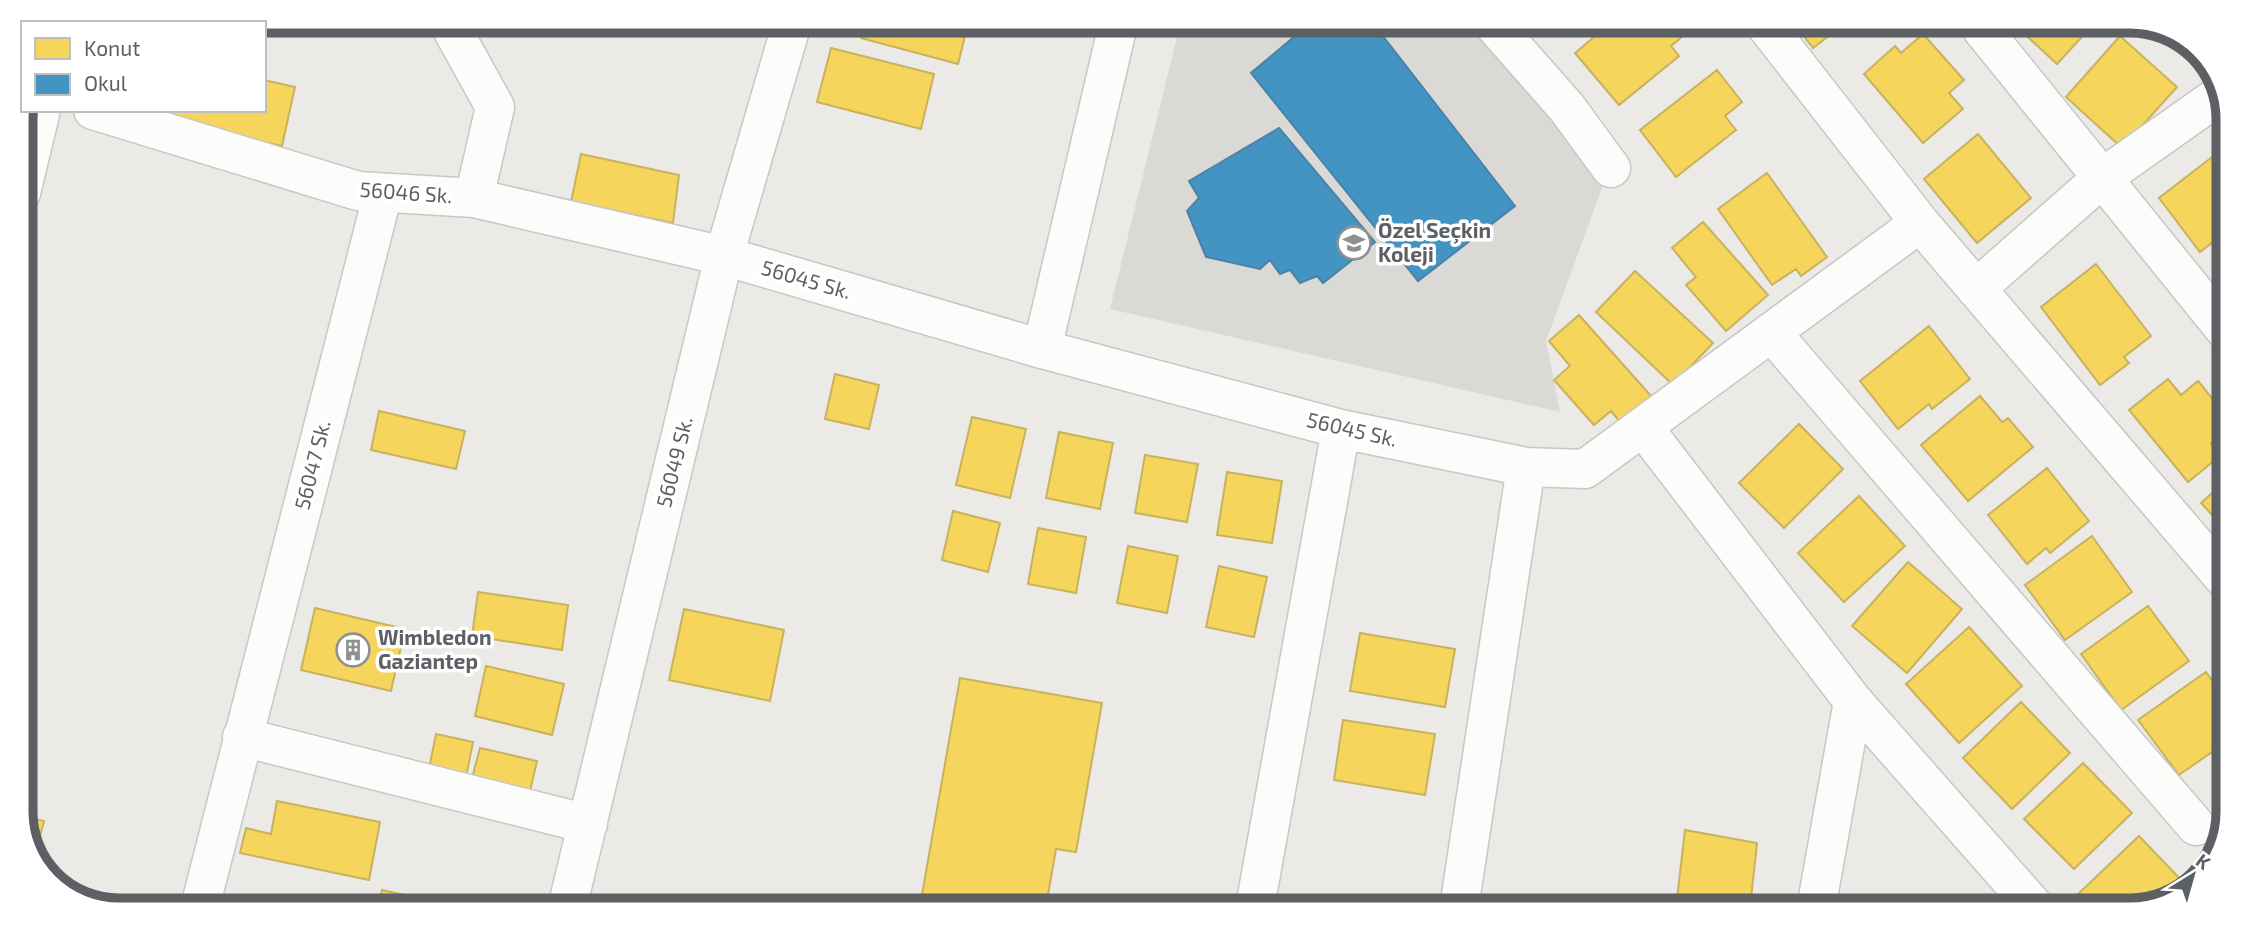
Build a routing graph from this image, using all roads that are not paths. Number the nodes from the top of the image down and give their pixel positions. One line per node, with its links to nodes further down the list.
1 (454, 33): 14 (street)
2 (789, 33): 16 (street, 56049 Sk.)
3 (1116, 33): 20 (street)
4 (1502, 33): 11 (street)
5 (1772, 33): 15 (street)
6 (1985, 33): 12 (street)
7 (2213, 100): 12 (street)
8 (41, 112): 10 (street)
9 (100, 112): 13 (street, 56046 Sk.)
10 (33, 143)
11 (1611, 168)
12 (2102, 178): 17 (street); 18 (street)
13 (383, 193): 14 (street, 56046 Sk.); 26 (street, 56047 Sk.)
14 (474, 198): 16 (street, 56046 Sk.)
15 (1920, 223): 17 (street); 19 (street, 56045 Sk.)
16 (724, 256): 20 (street, 56045 Sk.); 27 (street, 56049 Sk.)
17 (1976, 289): 24 (street)
18 (2216, 319)
19 (1771, 332): 21 (street, 56045 Sk.); 28 (street)
20 (1042, 349): 22 (street, 56045 Sk.)
21 (1643, 427): 23 (street, 56045 Sk.); 25 (street)
22 (1340, 429): 23 (street, 56045 Sk.); 31 (street)
23 (1526, 467): 32 (street)
24 (2216, 569)
25 (1853, 701): 33 (street); 34 (street)
26 (242, 737): 27 (street); 29 (street, 56047 Sk.)
27 (588, 824): 30 (street, 56049 Sk.)
28 (2196, 826)
29 (202, 898)
30 (570, 898)
31 (1257, 898)
32 (1461, 898)
33 (1818, 898)
34 (2026, 898)

